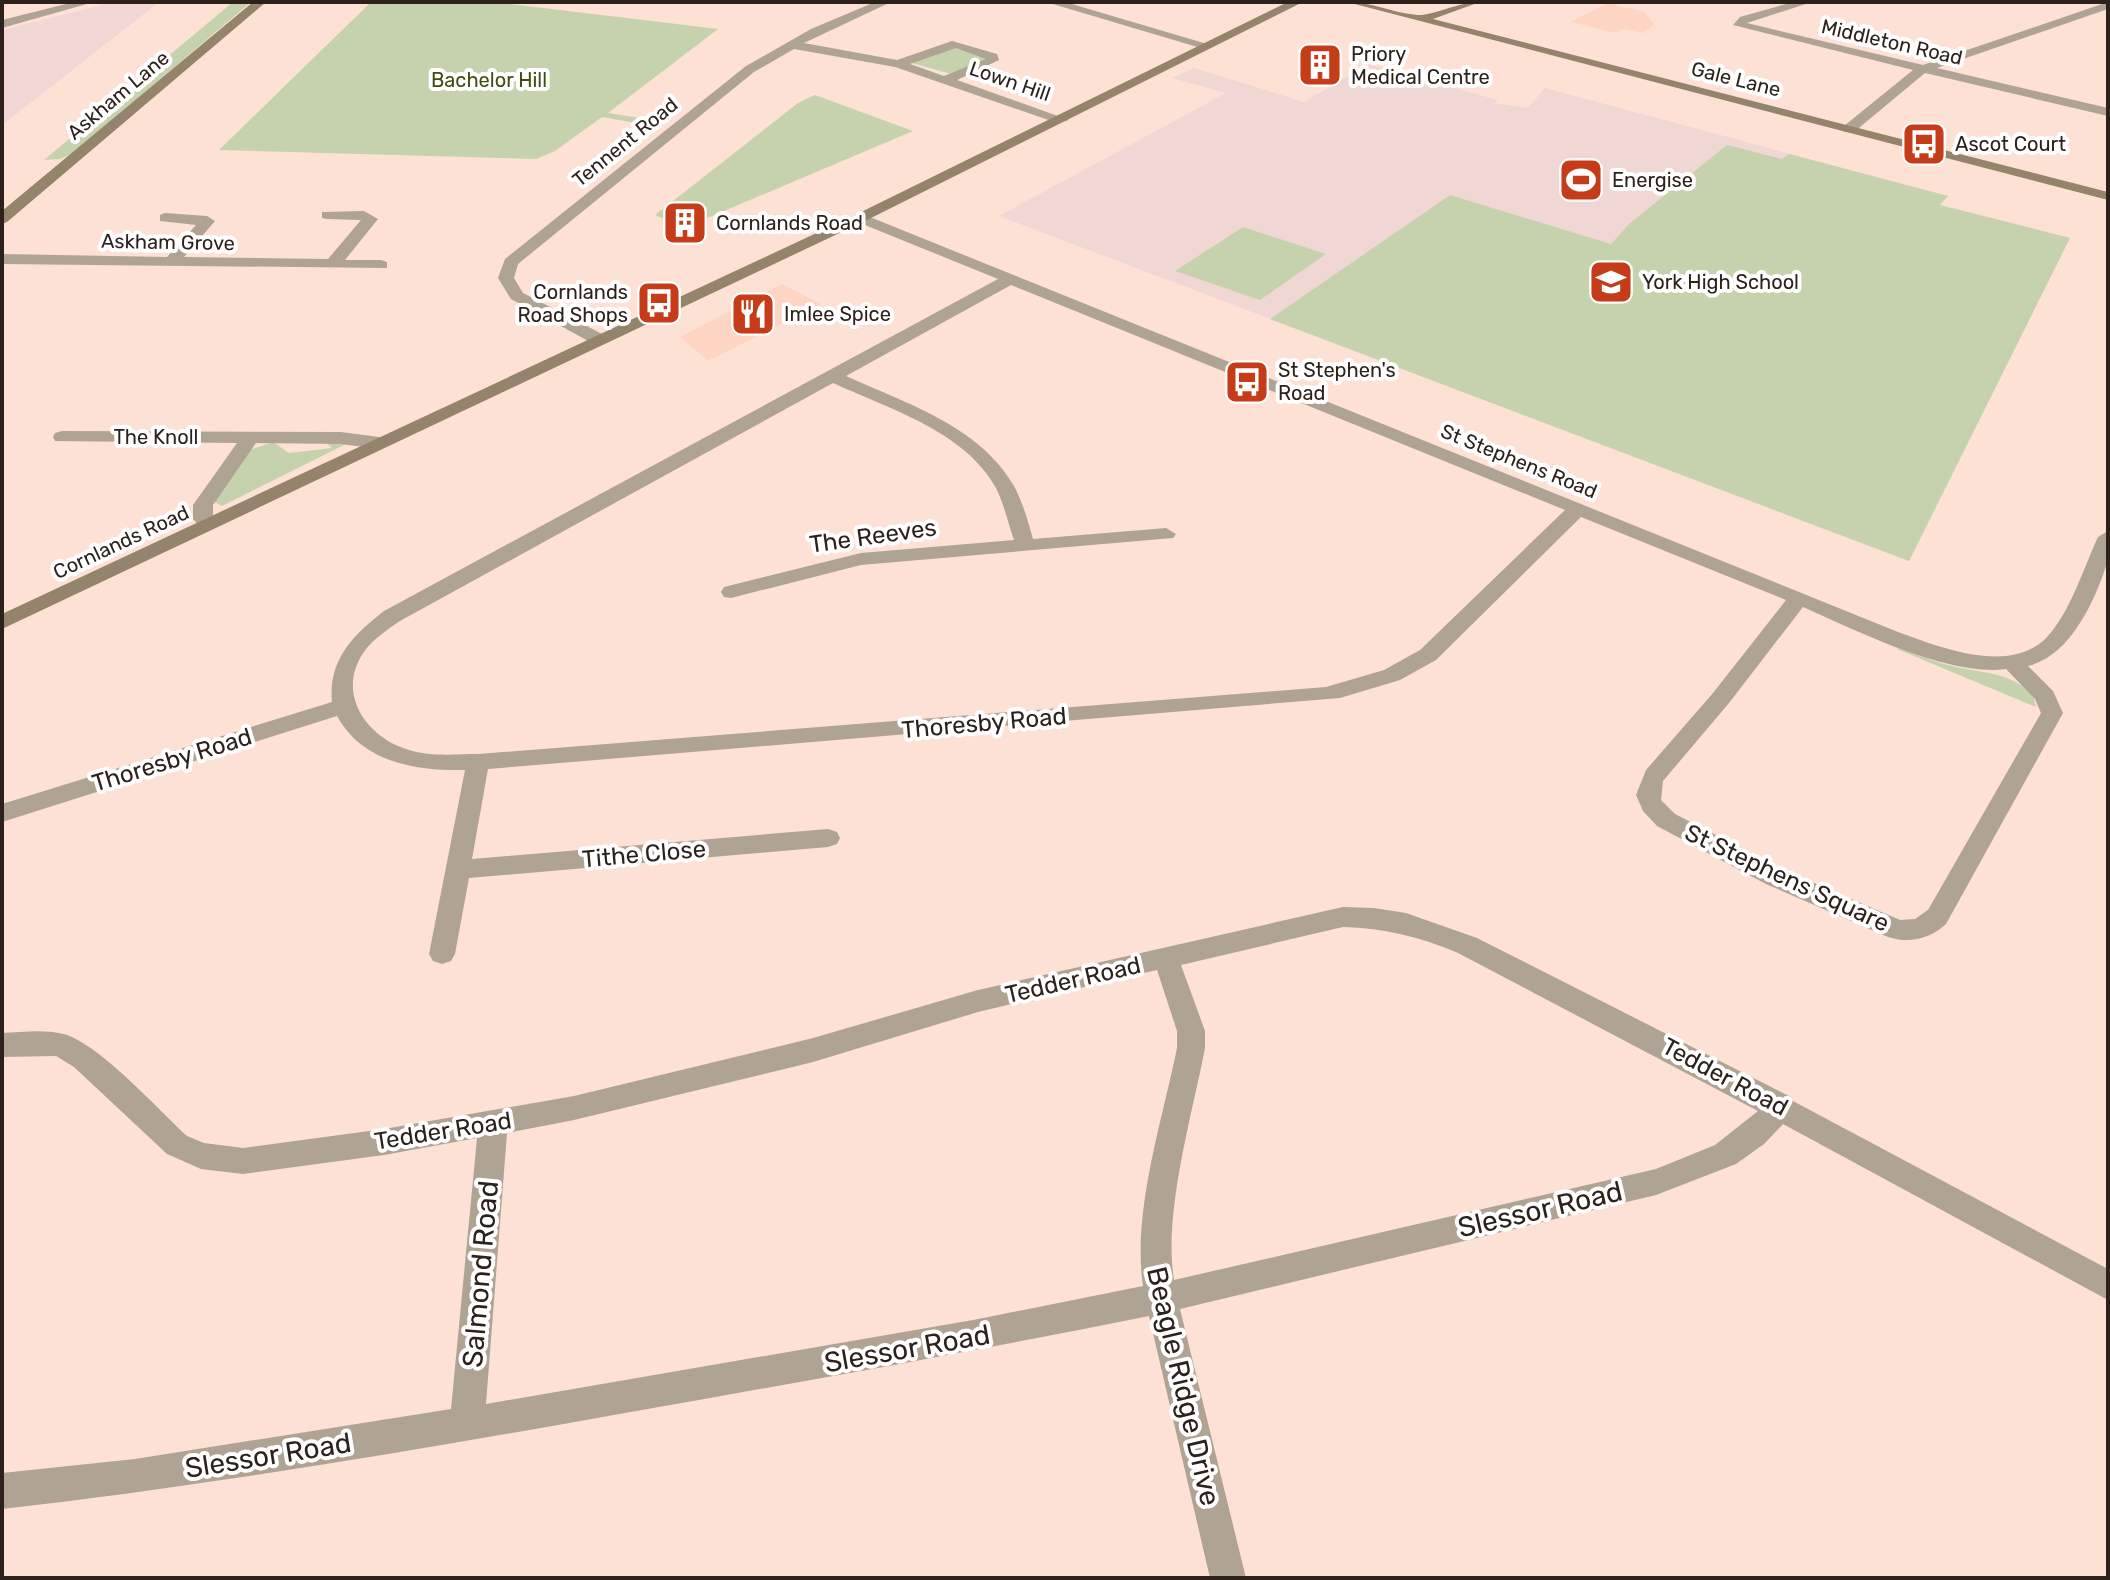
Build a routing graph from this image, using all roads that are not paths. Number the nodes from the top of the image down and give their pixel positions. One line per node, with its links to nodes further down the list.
1 (88, 2): 11 (street)
2 (260, 2): 24 (street, Askham Lane)
3 (885, 2): 12 (street, Tennent Road)
4 (1052, 2): 13 (street)
5 (1297, 2): 13 (street, Cornlands Road)
6 (1353, 2): 10 (street, Gale Lane)
7 (1474, 2): 10 (street)
8 (1806, 2): 15 (street, Middleton Road)
9 (2108, 5): 15 (street)
10 (1421, 19): 19 (street, Gale Lane)
11 (2, 24)
12 (792, 45): 14 (street, Lown Hill); 30 (street, Tennent Road)
13 (1208, 46): 18 (street, Cornlands Road)
14 (898, 64): 16 (street, Lown Hill); 16 (street, Lown Hill)
15 (1922, 69): 17 (street, Middleton Road); 19 (street)
16 (945, 80): 18 (street, Lown Hill)
17 (2108, 112)
18 (1062, 120): 23 (street, Cornlands Road)
19 (1849, 129): 20 (street, Gale Lane)
20 (2108, 196)
21 (327, 215): 27 (street)
22 (165, 218): 26 (street)
23 (860, 218): 29 (street, St Stephens Road); 30 (street, Cornlands Road)
24 (2, 219)
25 (2, 259): 26 (street, Askham Grove)
26 (171, 262): 27 (street, Askham Grove)
27 (333, 264): 28 (street, Askham Grove)
28 (381, 265)
29 (1010, 279): 31 (street); 35 (street, St Stephens Road)
30 (598, 339): 34 (street, Cornlands Road)
31 (832, 376): 39 (street); 44 (street)
32 (62, 437): 33 (street, The Knoll)
33 (250, 438): 34 (street, The Knoll); 36 (street, The Knoll)
34 (379, 443): 36 (street, Cornlands Road)
35 (1579, 508): 41 (street, St Stephens Road); 45 (street, Thoresby Road)
36 (209, 525): 42 (street, Cornlands Road)
37 (1167, 534): 39 (street, The Reeves)
38 (2108, 537): 43 (street, St Stephens Road)
39 (1025, 545): 40 (street, The Reeves)
40 (731, 593)
41 (1799, 598): 43 (street, St Stephens Road); 43 (street, St Stephens Square)
42 (2, 622)
43 (2013, 664)
44 (342, 707): 45 (street, Thoresby Road); 46 (street, Thoresby Road)
45 (478, 762): 48 (street)
46 (2, 813)
47 (828, 838): 48 (street, Tithe Close)
48 (460, 869): 49 (street)
49 (442, 954)
50 (1166, 959): 52 (street, Tedder Road); 53 (street, Tedder Road); 55 (street, Beagle Ridge Drive)
51 (2, 1045): 53 (street, Tedder Road)
52 (1781, 1106): 54 (street, Tedder Road); 55 (street, Slessor Road)
53 (493, 1124): 56 (street, Salmond Road)
54 (2108, 1285)
55 (1161, 1298): 56 (street, Slessor Road); 58 (street, Beagle Ridge Drive)
56 (467, 1424): 57 (street, Slessor Road)
57 (2, 1491)
58 (1228, 1578)

